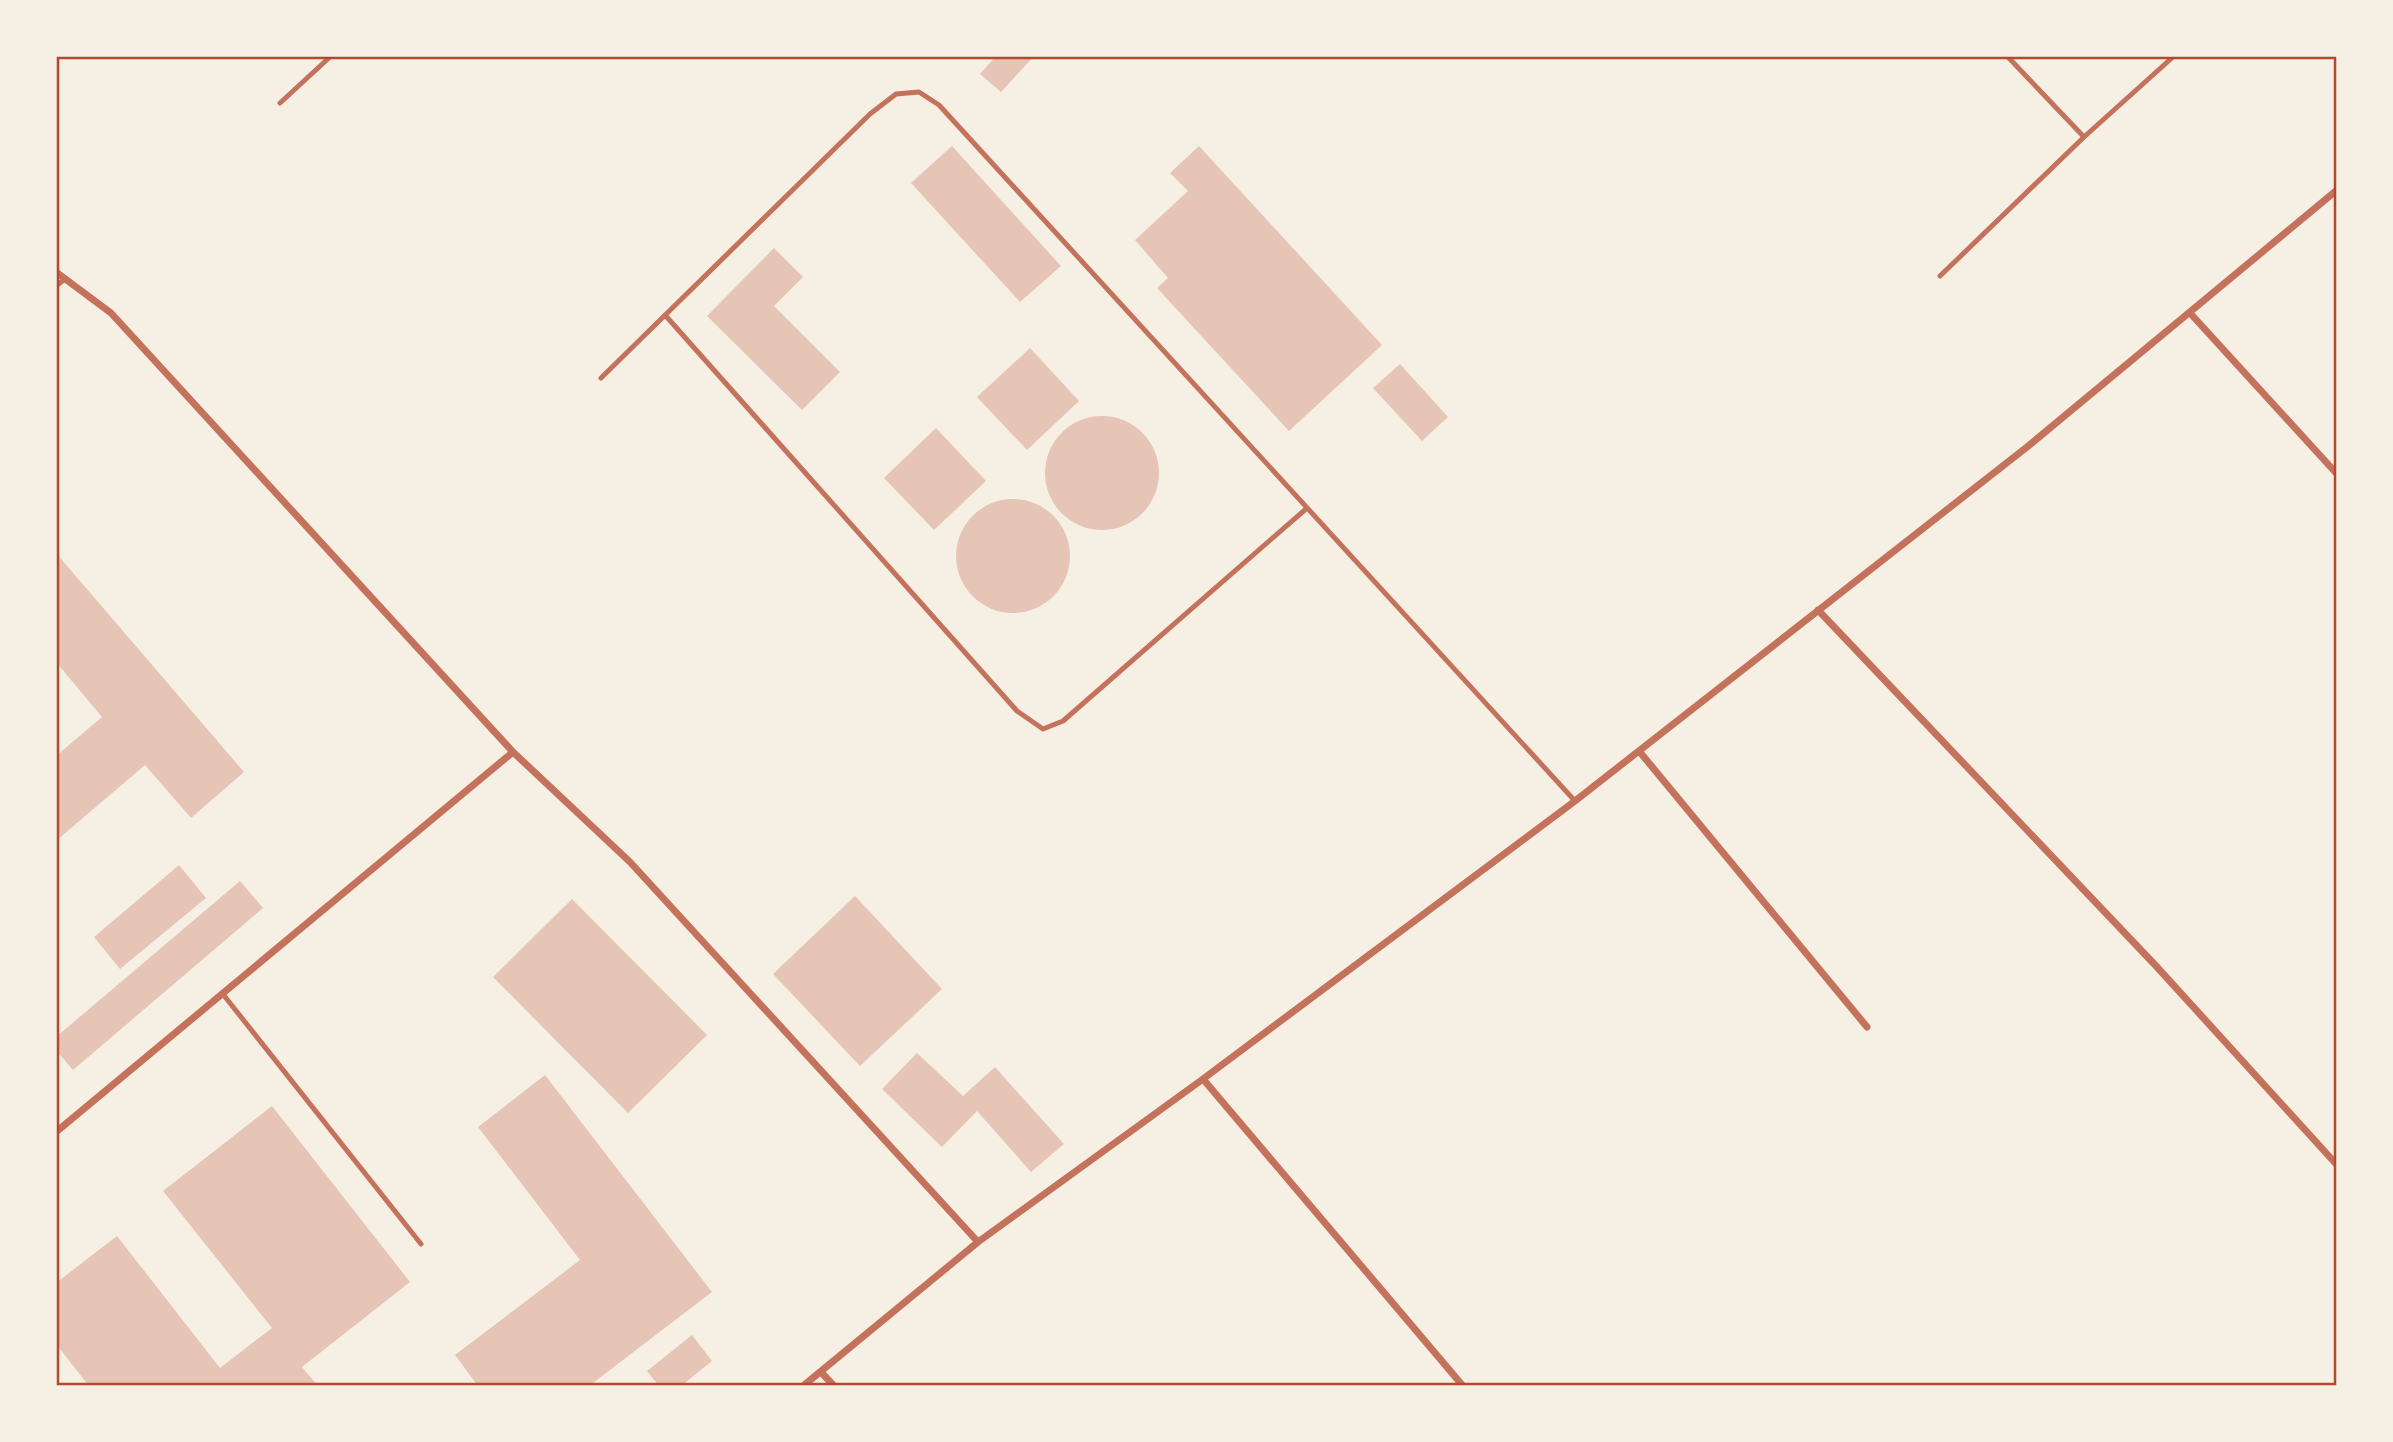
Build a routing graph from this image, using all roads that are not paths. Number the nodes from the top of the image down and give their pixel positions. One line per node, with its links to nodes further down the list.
1 (331, 56): 4 (lane)
2 (2007, 56): 5 (lane)
3 (2174, 56): 5 (lane)
4 (280, 103)
5 (2084, 137): 8 (lane)
6 (2337, 190): 11 (street)
7 (56, 272): 9 (street)
8 (1940, 276)
9 (65, 279): 10 (lane); 18 (street)
10 (56, 286)
11 (2190, 313): 14 (street); 16 (street)
12 (665, 316): 13 (lane); 15 (lane); 15 (lane)
13 (601, 378)
14 (2337, 474)
15 (1307, 508): 19 (lane)
16 (1818, 610): 17 (street); 24 (street)
17 (1639, 751): 19 (street); 21 (street)
18 (513, 752): 20 (street); 25 (street)
19 (1575, 801): 22 (street)
20 (222, 993): 23 (street); 26 (lane)
21 (1867, 1027)
22 (1203, 1079): 25 (street); 30 (street)
23 (56, 1132)
24 (2337, 1164)
25 (978, 1242): 27 (street)
26 (421, 1244)
27 (821, 1372): 28 (street); 29 (street)
28 (803, 1386)
29 (834, 1386)
30 (1463, 1386)

